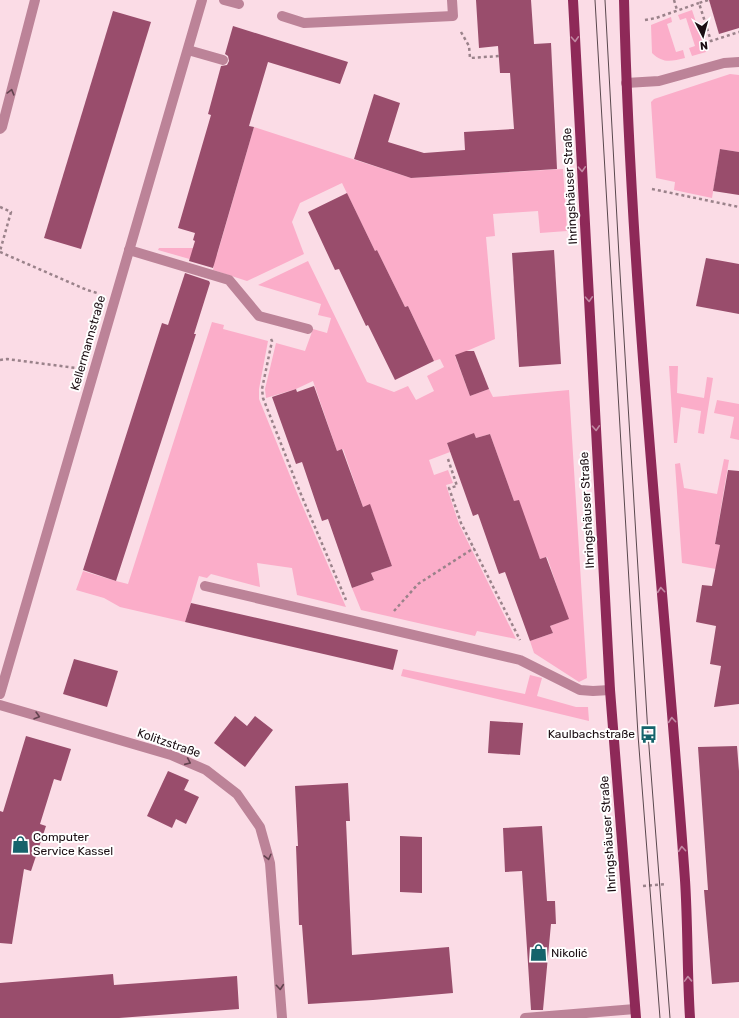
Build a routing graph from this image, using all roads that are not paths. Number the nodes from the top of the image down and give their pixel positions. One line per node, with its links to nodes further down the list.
1 (35, 0): 13 (street, one-way to 1)
2 (202, 0): 9 (street, Kellermannstraße)
3 (224, 0): 7 (street)
4 (452, 0): 8 (street)
5 (573, 0): 17 (main road, Ihringshäuser Straße, one-way to 17)
6 (624, 0): 12 (main road)
7 (239, 4)
8 (282, 16)
9 (188, 50): 10 (street); 14 (street, Kellermannstraße)
10 (223, 60)
11 (739, 62): 12 (street)
12 (626, 82): 23 (main road, one-way to 12)
13 (0, 129)
14 (129, 250): 15 (street); 18 (street, Kellermannstraße)
15 (308, 329)
16 (205, 586): 17 (street)
17 (610, 690): 20 (main road, Ihringshäuser Straße)
18 (0, 694)
19 (0, 705): 21 (street, Kolitzstraße, one-way to 21)
20 (636, 1014): 22 (street)
21 (282, 1018)
22 (525, 1018)
23 (690, 1018)

